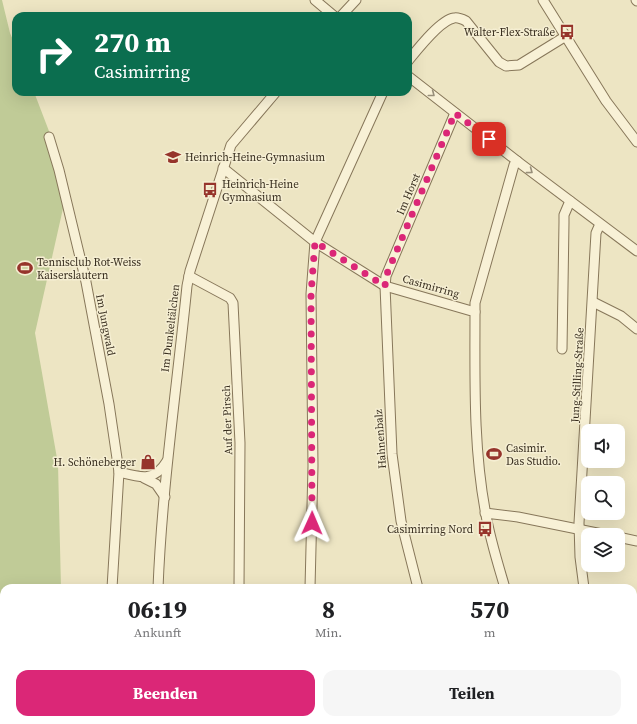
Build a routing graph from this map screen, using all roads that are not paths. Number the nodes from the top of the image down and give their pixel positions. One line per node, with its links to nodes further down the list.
1 (315, 0): 4 (street)
2 (356, 0): 5 (street)
3 (544, 0): 6 (street)
4 (329, 12)
5 (345, 12)
6 (566, 36): 7 (street); 13 (street)
7 (412, 56)
8 (412, 79): 11 (street, one-way to 11)
9 (273, 96): 15 (street, Im Dunkeltälchen)
10 (381, 96): 18 (street)
11 (455, 113): 14 (street); 21 (street, Im Horst)
12 (49, 137): 27 (street, Im Jungwald)
13 (637, 142)
14 (517, 161): 16 (street, one-way to 16); 23 (street)
15 (223, 168): 18 (street, Casimirring); 20 (street, Im Dunkeltälchen)
16 (570, 201): 17 (street); 25 (street)
17 (600, 224): 19 (street); 22 (street, Jung-Stilling-Straße)
18 (315, 242): 21 (street, Casimirring); 37 (street)
19 (637, 251)
20 (189, 276): 26 (street, Im Dunkeltälchen); 36 (street, Auf der Pirsch)
21 (385, 286): 23 (street, Casimirring); 38 (street, Hahnenbalz)
22 (593, 302): 24 (street); 31 (street, Jung-Stilling-Straße)
23 (475, 312): 30 (street)
24 (637, 329)
25 (562, 349)
26 (168, 460): 28 (street); 29 (street, Im Dunkeltälchen)
27 (119, 472): 28 (street); 34 (street, Im Jungwald)
28 (144, 478): 29 (street)
29 (165, 497): 35 (street, Im Dunkeltälchen)
30 (485, 513): 31 (street); 39 (street)
31 (579, 529): 40 (street, Jung-Stilling-Straße)
32 (625, 538): 33 (street)
33 (637, 541)
34 (112, 584)
35 (158, 584)
36 (239, 584)
37 (310, 584)
38 (417, 584)
39 (504, 584)
40 (583, 584)

